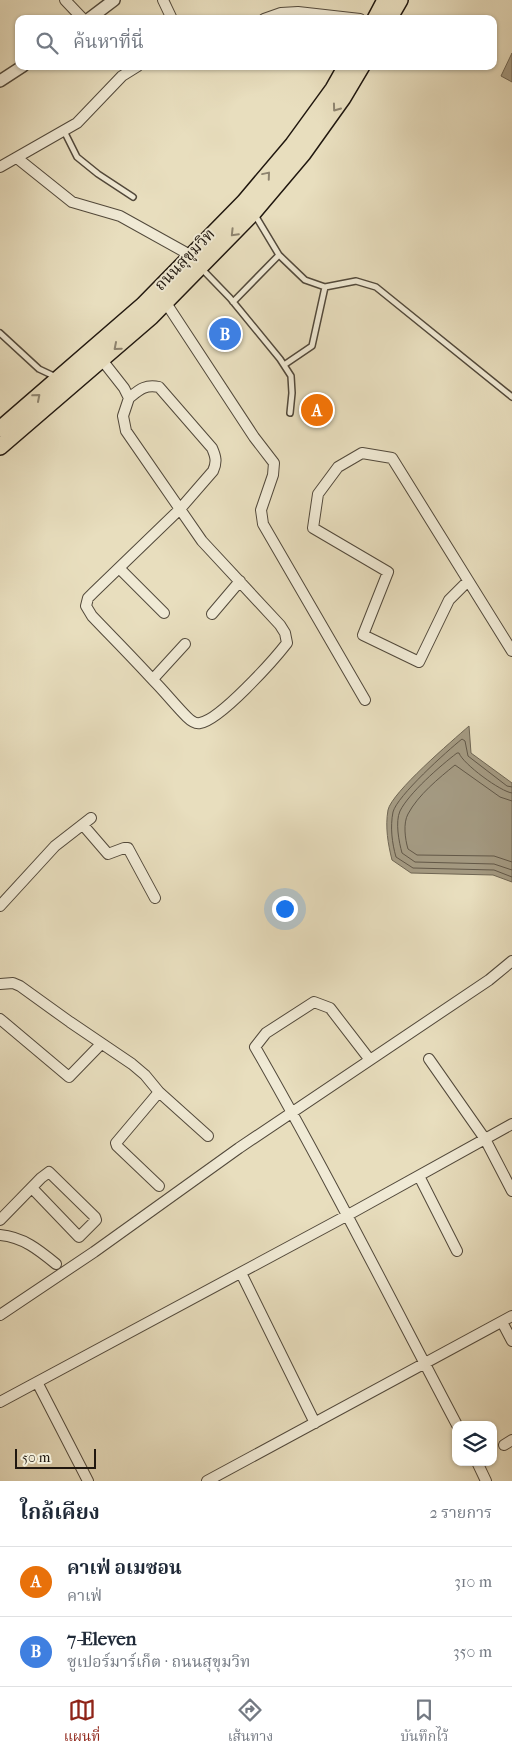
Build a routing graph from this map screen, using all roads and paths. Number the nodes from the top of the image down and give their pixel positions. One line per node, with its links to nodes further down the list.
1 (65, 0): 6 (street)
2 (114, 0): 7 (street)
3 (163, 0): 8 (street)
4 (385, 0): 11 (main road)
5 (400, 0): 12 (main road)
6 (78, 15)
7 (94, 15)
8 (170, 15)
9 (275, 15): 10 (street)
10 (325, 15)
11 (377, 15)
12 (391, 15)
13 (17, 70): 17 (street)
14 (132, 70): 18 (street)
15 (344, 70): 24 (main road, ถนนสุขุมวิท, one-way to 15)
16 (360, 70): 22 (main road, ถนนสุขุมวิท, one-way to 22)
17 (0, 81)
18 (64, 131): 19 (street); 21 (lane)
19 (17, 158): 20 (street); 24 (street)
20 (0, 167)
21 (133, 197)
22 (254, 212): 23 (lane); 24 (main road, ถนนสุขุมวิท, one-way to 24)
23 (279, 255): 25 (lane); 26 (lane)
24 (196, 262): 26 (lane); 27 (main road, ถนนสุขุมวิท); 31 (main road, ถนนสุขุมวิท)
25 (325, 287): 30 (lane); 32 (lane)
26 (233, 302): 30 (lane)
27 (166, 303): 29 (main road, ถนนสุขุมวิท, one-way to 29); 46 (street)
28 (0, 333): 31 (lane)
29 (102, 360): 33 (street); 36 (main road, ถนนสุขุมวิท)
30 (284, 365): 34 (lane)
31 (58, 379): 35 (main road, ถนนสุขุมวิท, one-way to 31)
32 (512, 397)
33 (129, 398): 37 (street); 37 (street)
34 (290, 413)
35 (3, 424)
36 (0, 448)
37 (180, 510): 38 (street); 39 (street)
38 (119, 568): 41 (street); 45 (street)
39 (240, 581): 42 (street); 45 (street)
40 (468, 581): 40 (street); 44 (street)
41 (164, 613)
42 (212, 614)
43 (185, 644): 45 (street)
44 (512, 652)
45 (153, 679)
46 (365, 700)
47 (155, 898): 48 (street)
48 (0, 906)
49 (512, 961): 54 (street)
50 (0, 984): 52 (street)
51 (0, 1019): 52 (street)
52 (102, 1044): 55 (street)
53 (429, 1059): 59 (street)
54 (370, 1060): 56 (street); 56 (street)
55 (159, 1092): 58 (street); 61 (street)
56 (292, 1112): 64 (street); 70 (street)
57 (512, 1124): 59 (street)
58 (208, 1136)
59 (485, 1139): 60 (street); 63 (street)
60 (418, 1176): 64 (street); 67 (street)
61 (159, 1186)
62 (32, 1188): 62 (street); 65 (street)
63 (512, 1191)
64 (348, 1215): 69 (street); 74 (street)
65 (0, 1220)
66 (0, 1235): 68 (street)
67 (457, 1252)
68 (56, 1264)
69 (241, 1273): 75 (street); 78 (street)
70 (0, 1316)
71 (512, 1316): 72 (street)
72 (502, 1322): 73 (street); 74 (street)
73 (512, 1341)
74 (425, 1364): 77 (street); 78 (street)
75 (37, 1382): 76 (street); 80 (street)
76 (0, 1402)
77 (455, 1421)
78 (315, 1423): 81 (street)
79 (479, 1466): 82 (street)
80 (88, 1481)
81 (207, 1481)
82 (486, 1481)

